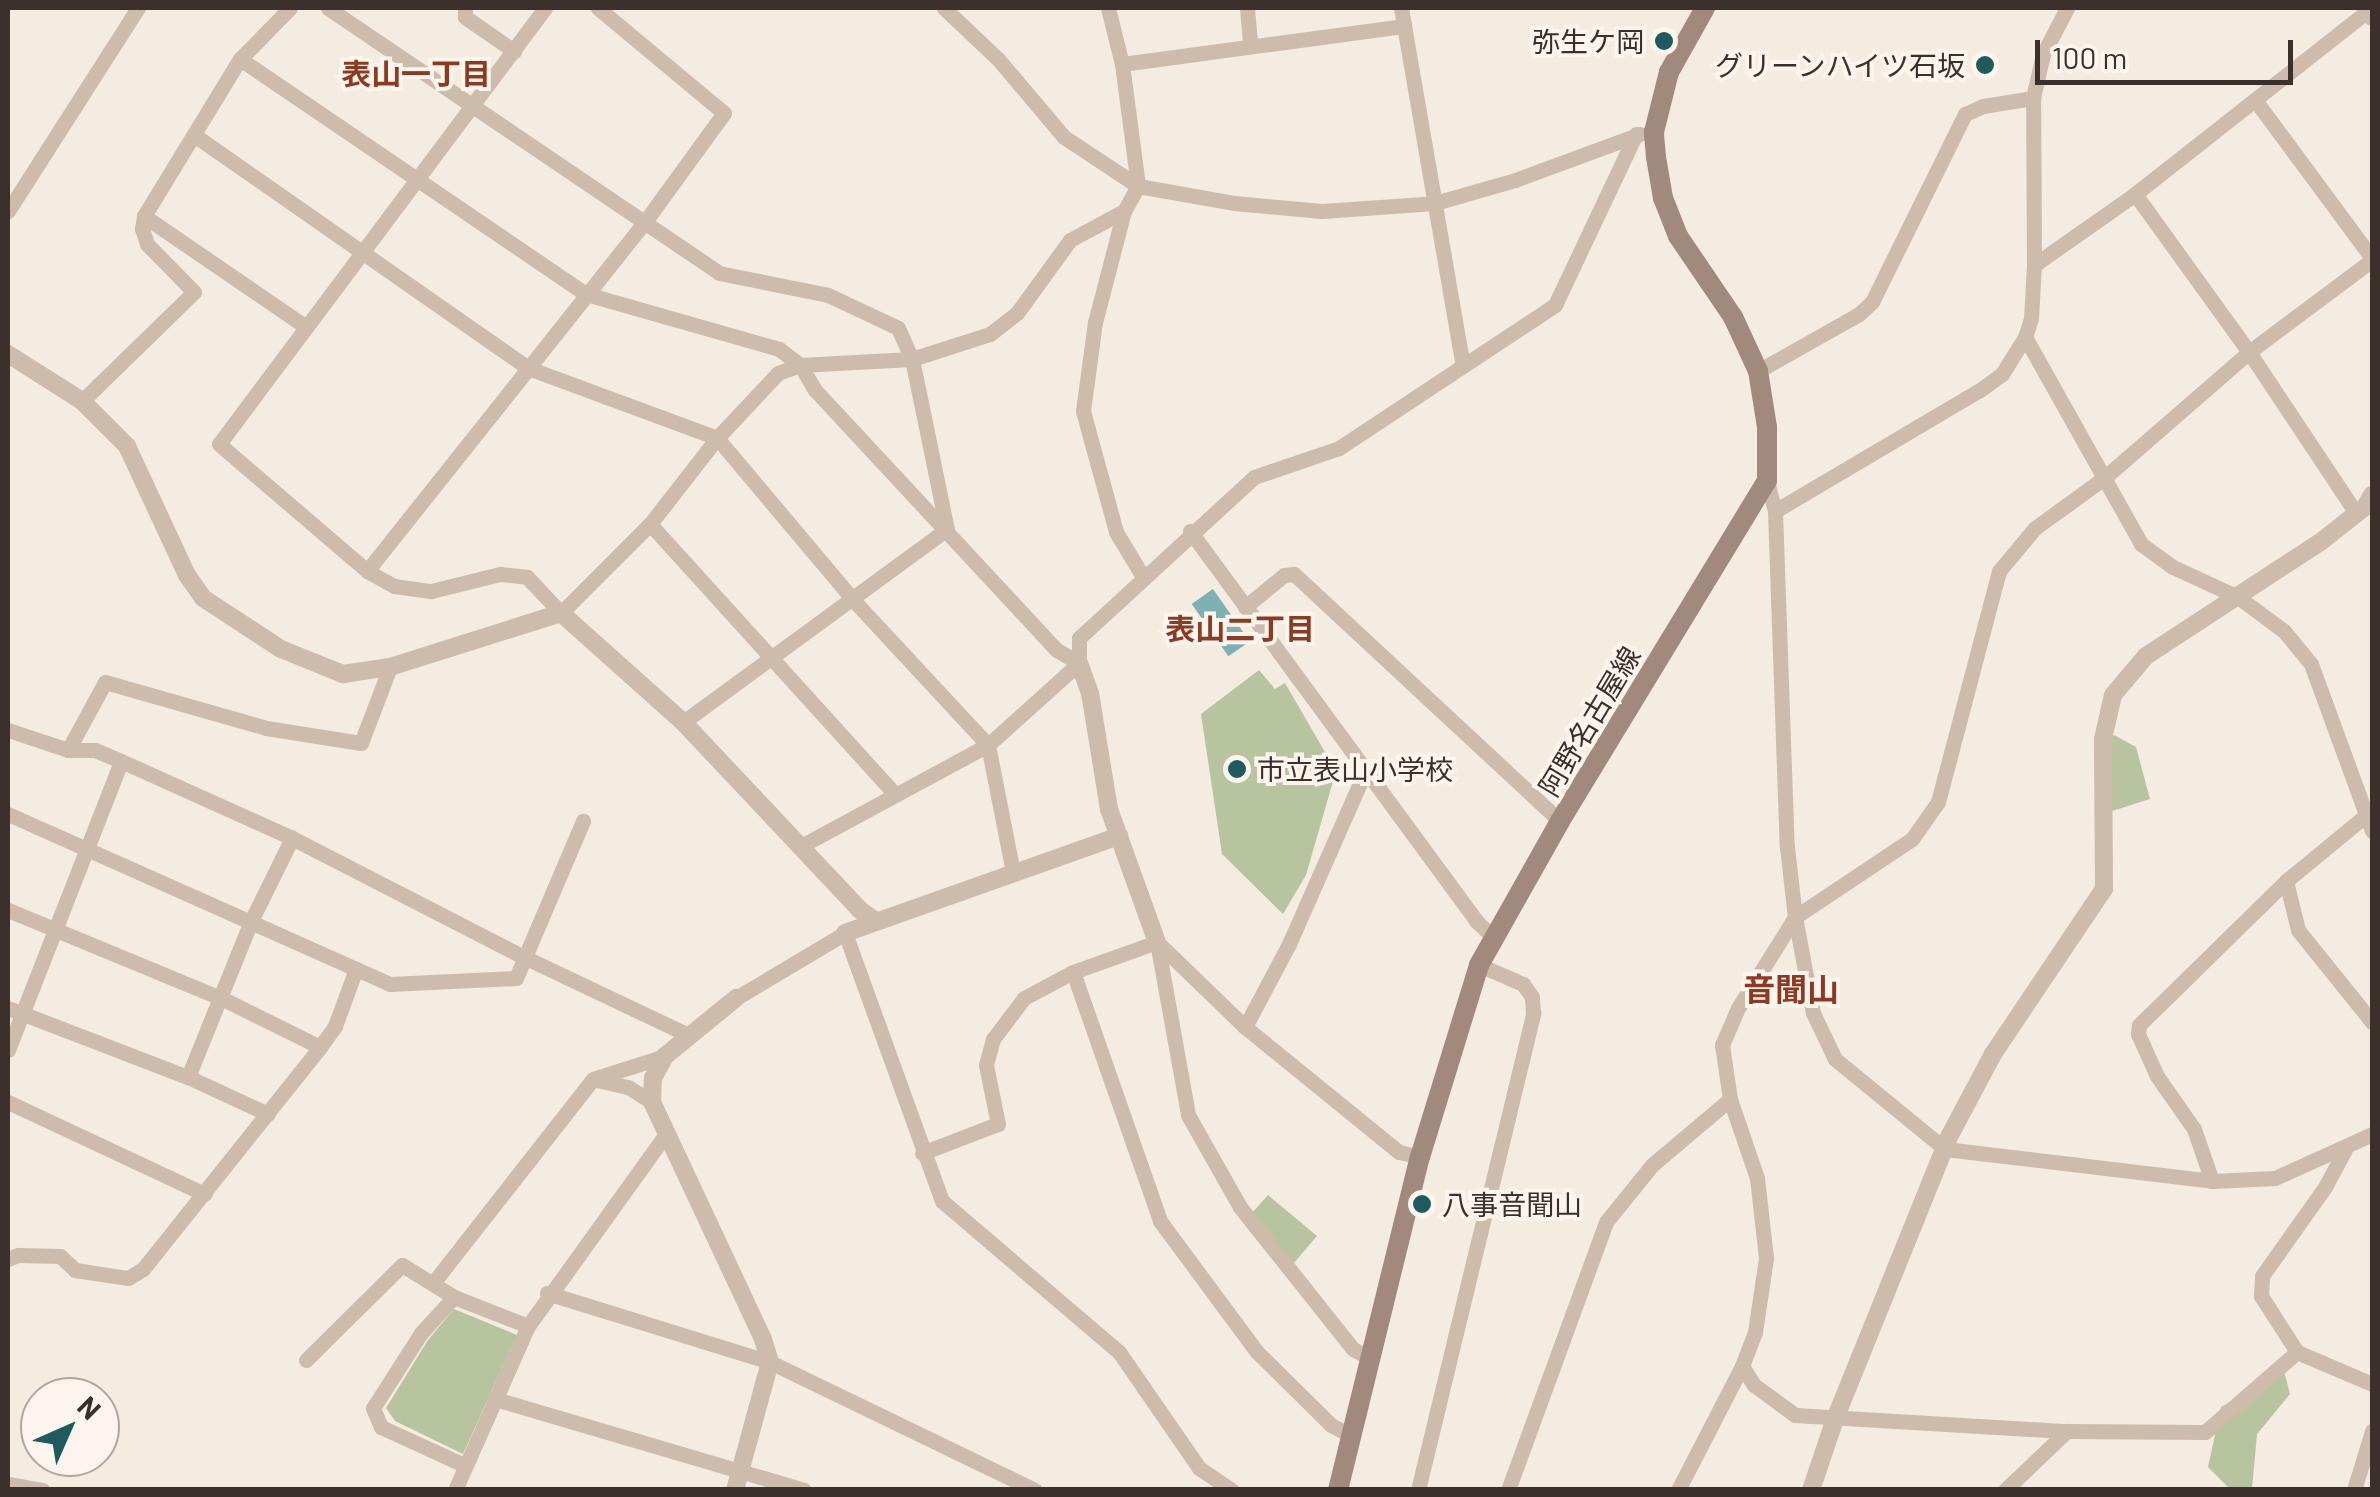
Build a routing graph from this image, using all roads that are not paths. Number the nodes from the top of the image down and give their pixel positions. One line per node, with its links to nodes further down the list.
1 (138, 8): 28 (street)
2 (290, 8): 17 (street)
3 (328, 8): 21 (street)
4 (465, 8): 16 (street)
5 (545, 8): 16 (street)
6 (598, 8): 31 (street)
7 (944, 8): 25 (street)
8 (1108, 8): 18 (street)
9 (1247, 8): 15 (street)
10 (1401, 8): 14 (street)
11 (1705, 8): 22 (main road)
12 (2067, 8): 19 (street)
13 (2370, 12): 20 (street)
14 (1404, 26): 15 (street); 27 (street)
15 (1250, 44): 18 (street)
16 (514, 51): 21 (street)
17 (240, 59): 23 (street); 24 (street)
18 (1122, 64): 25 (street)
19 (2033, 98): 34 (street); 44 (street)
20 (2255, 100): 26 (street); 33 (street)
21 (474, 105): 24 (street); 31 (street)
22 (1645, 133): 27 (street); 42 (street); 44 (main road)
23 (197, 136): 30 (street); 32 (street)
24 (419, 177): 32 (street); 35 (street)
25 (1138, 186): 27 (street); 29 (street)
26 (2135, 194): 34 (street); 38 (street)
27 (1435, 202): 42 (street)
28 (8, 210)
29 (1124, 211): 40 (street); 56 (street)
30 (144, 216): 36 (street); 45 (street)
31 (644, 223): 35 (street); 40 (street)
32 (362, 254): 36 (street); 43 (street)
33 (2372, 259): 38 (street)
34 (2034, 266): 37 (street)
35 (586, 294): 41 (street); 43 (street)
36 (306, 328): 55 (street)
37 (2025, 337): 47 (street); 50 (street)
38 (2249, 352): 47 (street); 51 (street)
39 (8, 354): 45 (street)
40 (912, 359): 41 (street); 53 (street)
41 (800, 365): 46 (street); 53 (street)
42 (1463, 366): 54 (street)
43 (528, 368): 46 (street); 55 (street)
44 (1758, 371): 48 (main road)
45 (82, 401): 63 (street)
46 (717, 438): 52 (street); 58 (street)
47 (2104, 478): 57 (street); 82 (street)
48 (1767, 481): 50 (street); 74 (main road, 阿野名古屋線)
49 (2372, 494): 51 (street)
50 (1775, 512): 82 (street)
51 (2356, 513): 57 (street)
52 (650, 524): 60 (street); 61 (street)
53 (948, 530): 58 (street); 62 (street)
54 (1190, 531): 56 (street); 59 (street)
55 (368, 571): 60 (street)
56 (1142, 575): 62 (street)
57 (2238, 598): 72 (street); 110 (street)
58 (852, 599): 61 (street); 66 (street)
59 (1245, 607): 69 (street); 74 (street)
60 (561, 614): 63 (street); 64 (street)
61 (770, 659): 64 (street); 70 (street)
62 (1080, 663): 66 (street); 75 (street)
63 (390, 667): 67 (street)
64 (683, 722): 77 (street)
65 (8, 730): 67 (street)
66 (988, 745): 70 (street); 79 (street)
67 (68, 750): 68 (street)
68 (120, 761): 76 (street); 78 (street)
69 (1365, 772): 87 (street); 97 (street)
70 (896, 794): 77 (street)
71 (8, 814): 78 (street)
72 (2370, 819): 80 (street)
73 (583, 821): 89 (street)
74 (1560, 821): 87 (main road, 阿野名古屋線)
75 (1120, 836): 79 (street); 88 (street)
76 (292, 838): 83 (street); 89 (street)
77 (801, 846): 84 (street)
78 (86, 849): 83 (street); 85 (street)
79 (1013, 873): 84 (street)
80 (2286, 881): 96 (street); 114 (street)
81 (8, 910): 85 (street)
82 (1794, 917): 104 (street); 110 (street)
83 (251, 921): 91 (street); 94 (street)
84 (876, 921): 86 (street)
85 (54, 931): 94 (street); 95 (street)
86 (845, 933): 93 (street); 112 (street)
87 (1492, 936): 90 (main road, 阿野名古屋線)
88 (1157, 942): 92 (street); 97 (street); 122 (street)
89 (524, 957): 91 (street); 98 (street)
90 (1479, 965): 113 (main road, 阿野名古屋線); 141 (street)
91 (356, 969): 99 (street)
92 (1073, 972): 112 (street); 131 (street)
93 (736, 998): 98 (street)
94 (223, 1000): 99 (street); 102 (street)
95 (14, 1011): 100 (street); 102 (street)
96 (2372, 1022)
97 (1245, 1027): 113 (street)
98 (688, 1034): 101 (street)
99 (320, 1047): 107 (street)
100 (8, 1050)
101 (665, 1056): 103 (street); 106 (street)
102 (188, 1078): 107 (street)
103 (594, 1079): 106 (street); 117 (street)
104 (1730, 1099): 125 (street); 142 (street)
105 (8, 1102): 115 (street)
106 (652, 1102): 109 (street)
107 (268, 1114): 115 (street)
108 (2372, 1134): 111 (street)
109 (665, 1135): 118 (street); 124 (street)
110 (1945, 1149): 114 (street); 128 (street)
111 (2345, 1150): 114 (street); 121 (street)
112 (922, 1153): 139 (street)
113 (1420, 1157): 122 (main road, 阿野名古屋線)
114 (2212, 1181)
115 (204, 1194): 116 (street)
116 (8, 1259)
117 (433, 1283): 119 (street); 123 (street)
118 (548, 1293): 120 (street); 124 (street)
119 (454, 1297): 120 (street); 132 (street)
120 (528, 1326): 127 (street)
121 (2297, 1352): 126 (street); 129 (street)
122 (1370, 1359): 131 (main road, 阿野名古屋線)
123 (306, 1360)
124 (770, 1362): 133 (street); 138 (street)
125 (1742, 1366): 128 (street); 143 (street)
126 (2372, 1384)
127 (495, 1399): 132 (street); 133 (street)
128 (1835, 1419): 129 (street); 144 (street)
129 (2067, 1431): 145 (street)
130 (2372, 1431): 146 (street)
131 (1350, 1435): 140 (main road, 阿野名古屋線)
132 (464, 1466): 136 (street)
133 (738, 1480): 137 (street)
134 (8, 1484): 135 (street)
135 (42, 1490)
136 (454, 1490)
137 (804, 1490)
138 (1035, 1490)
139 (1232, 1490)
140 (1338, 1490)
141 (1418, 1490)
142 (1508, 1490)
143 (1678, 1490)
144 (1811, 1490)
145 (2005, 1490)
146 (2354, 1490)

